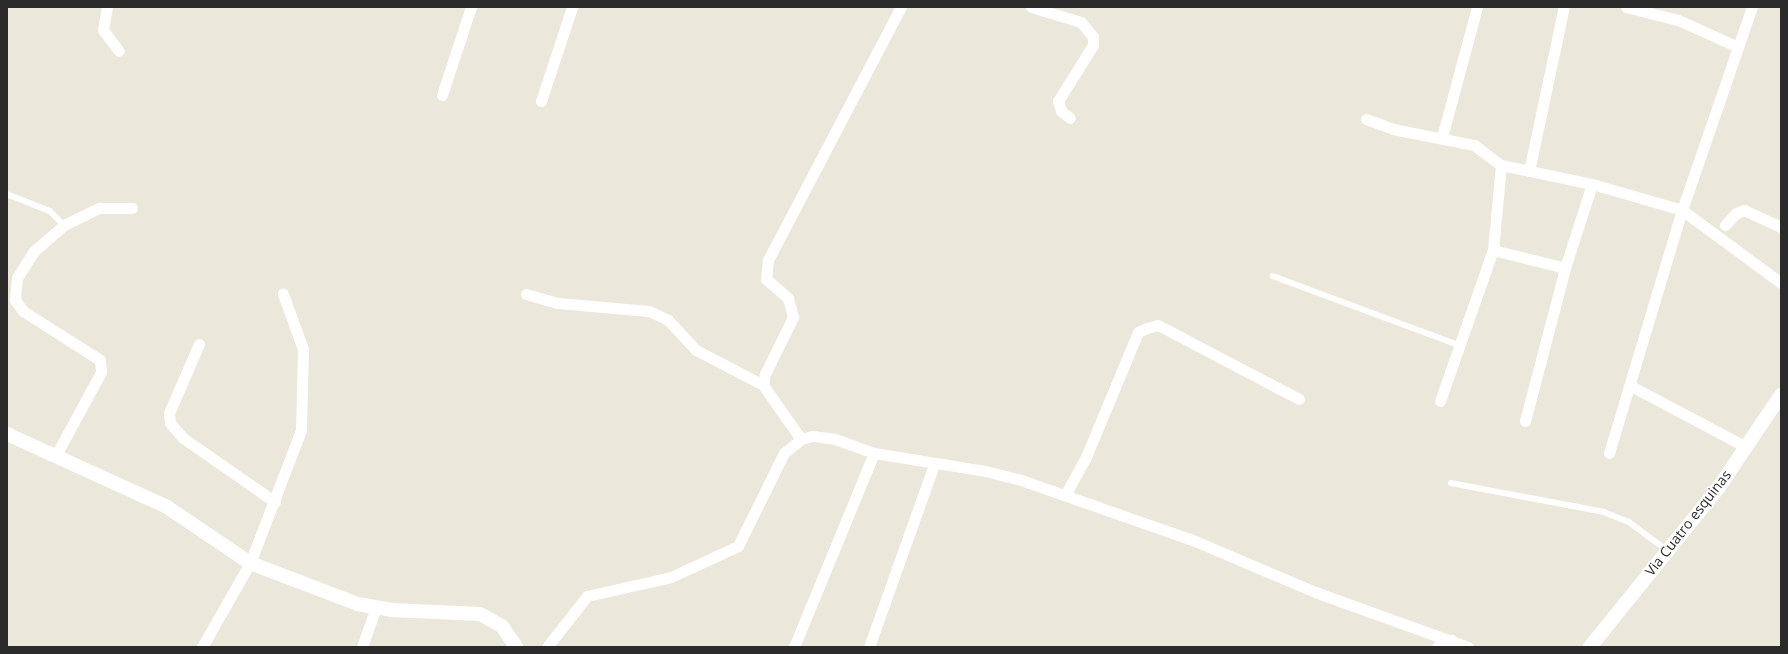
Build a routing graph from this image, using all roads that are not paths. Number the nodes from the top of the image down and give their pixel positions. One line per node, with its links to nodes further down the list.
1 (107, 7): 11 (street)
2 (471, 7): 12 (street)
3 (572, 7): 13 (street)
4 (901, 7): 34 (street)
5 (1031, 7): 14 (street)
6 (1477, 7): 16 (street)
7 (1564, 7): 18 (street)
8 (1626, 7): 10 (street)
9 (1752, 7): 10 (street)
10 (1738, 47): 22 (street)
11 (119, 51)
12 (442, 95)
13 (541, 101)
14 (1070, 118)
15 (1366, 119): 16 (street)
16 (1442, 137): 17 (street)
17 (1501, 165): 18 (street); 26 (street)
18 (1529, 171): 19 (street)
19 (1592, 184): 22 (street); 27 (street)
20 (7, 194): 23 (lane)
21 (132, 208): 23 (street)
22 (1682, 210): 29 (street); 35 (street)
23 (64, 225): 45 (street)
24 (1725, 225): 25 (street)
25 (1781, 227)
26 (1493, 250): 27 (street); 33 (street)
27 (1565, 268): 39 (street)
28 (1273, 276): 33 (lane)
29 (1781, 283)
30 (283, 294): 49 (street)
31 (526, 294): 34 (street)
32 (199, 344): 49 (street)
33 (1462, 346): 38 (street)
34 (763, 385): 41 (street)
35 (1631, 386): 42 (street); 43 (street)
36 (1781, 395): 42 (street, Via Cuatro esquinas)
37 (1299, 399): 48 (street)
38 (1440, 400)
39 (1525, 421)
40 (7, 434): 45 (street)
41 (801, 439): 44 (street); 57 (street)
42 (1746, 447): 50 (street, Via Cuatro esquinas)
43 (1609, 453)
44 (874, 454): 46 (street); 58 (street)
45 (56, 455): 51 (street)
46 (934, 464): 48 (street); 59 (street)
47 (1451, 483): 50 (lane)
48 (1065, 495): 53 (street)
49 (275, 502): 51 (street)
50 (1667, 551): 62 (street, Via Cuatro esquinas)
51 (250, 563): 52 (street); 54 (street)
52 (376, 607): 55 (street); 56 (street)
53 (1451, 640): 60 (street); 61 (street)
54 (202, 647)
55 (362, 647)
56 (516, 647)
57 (547, 647)
58 (794, 647)
59 (869, 647)
60 (1437, 647)
61 (1468, 647)
62 (1590, 647)

